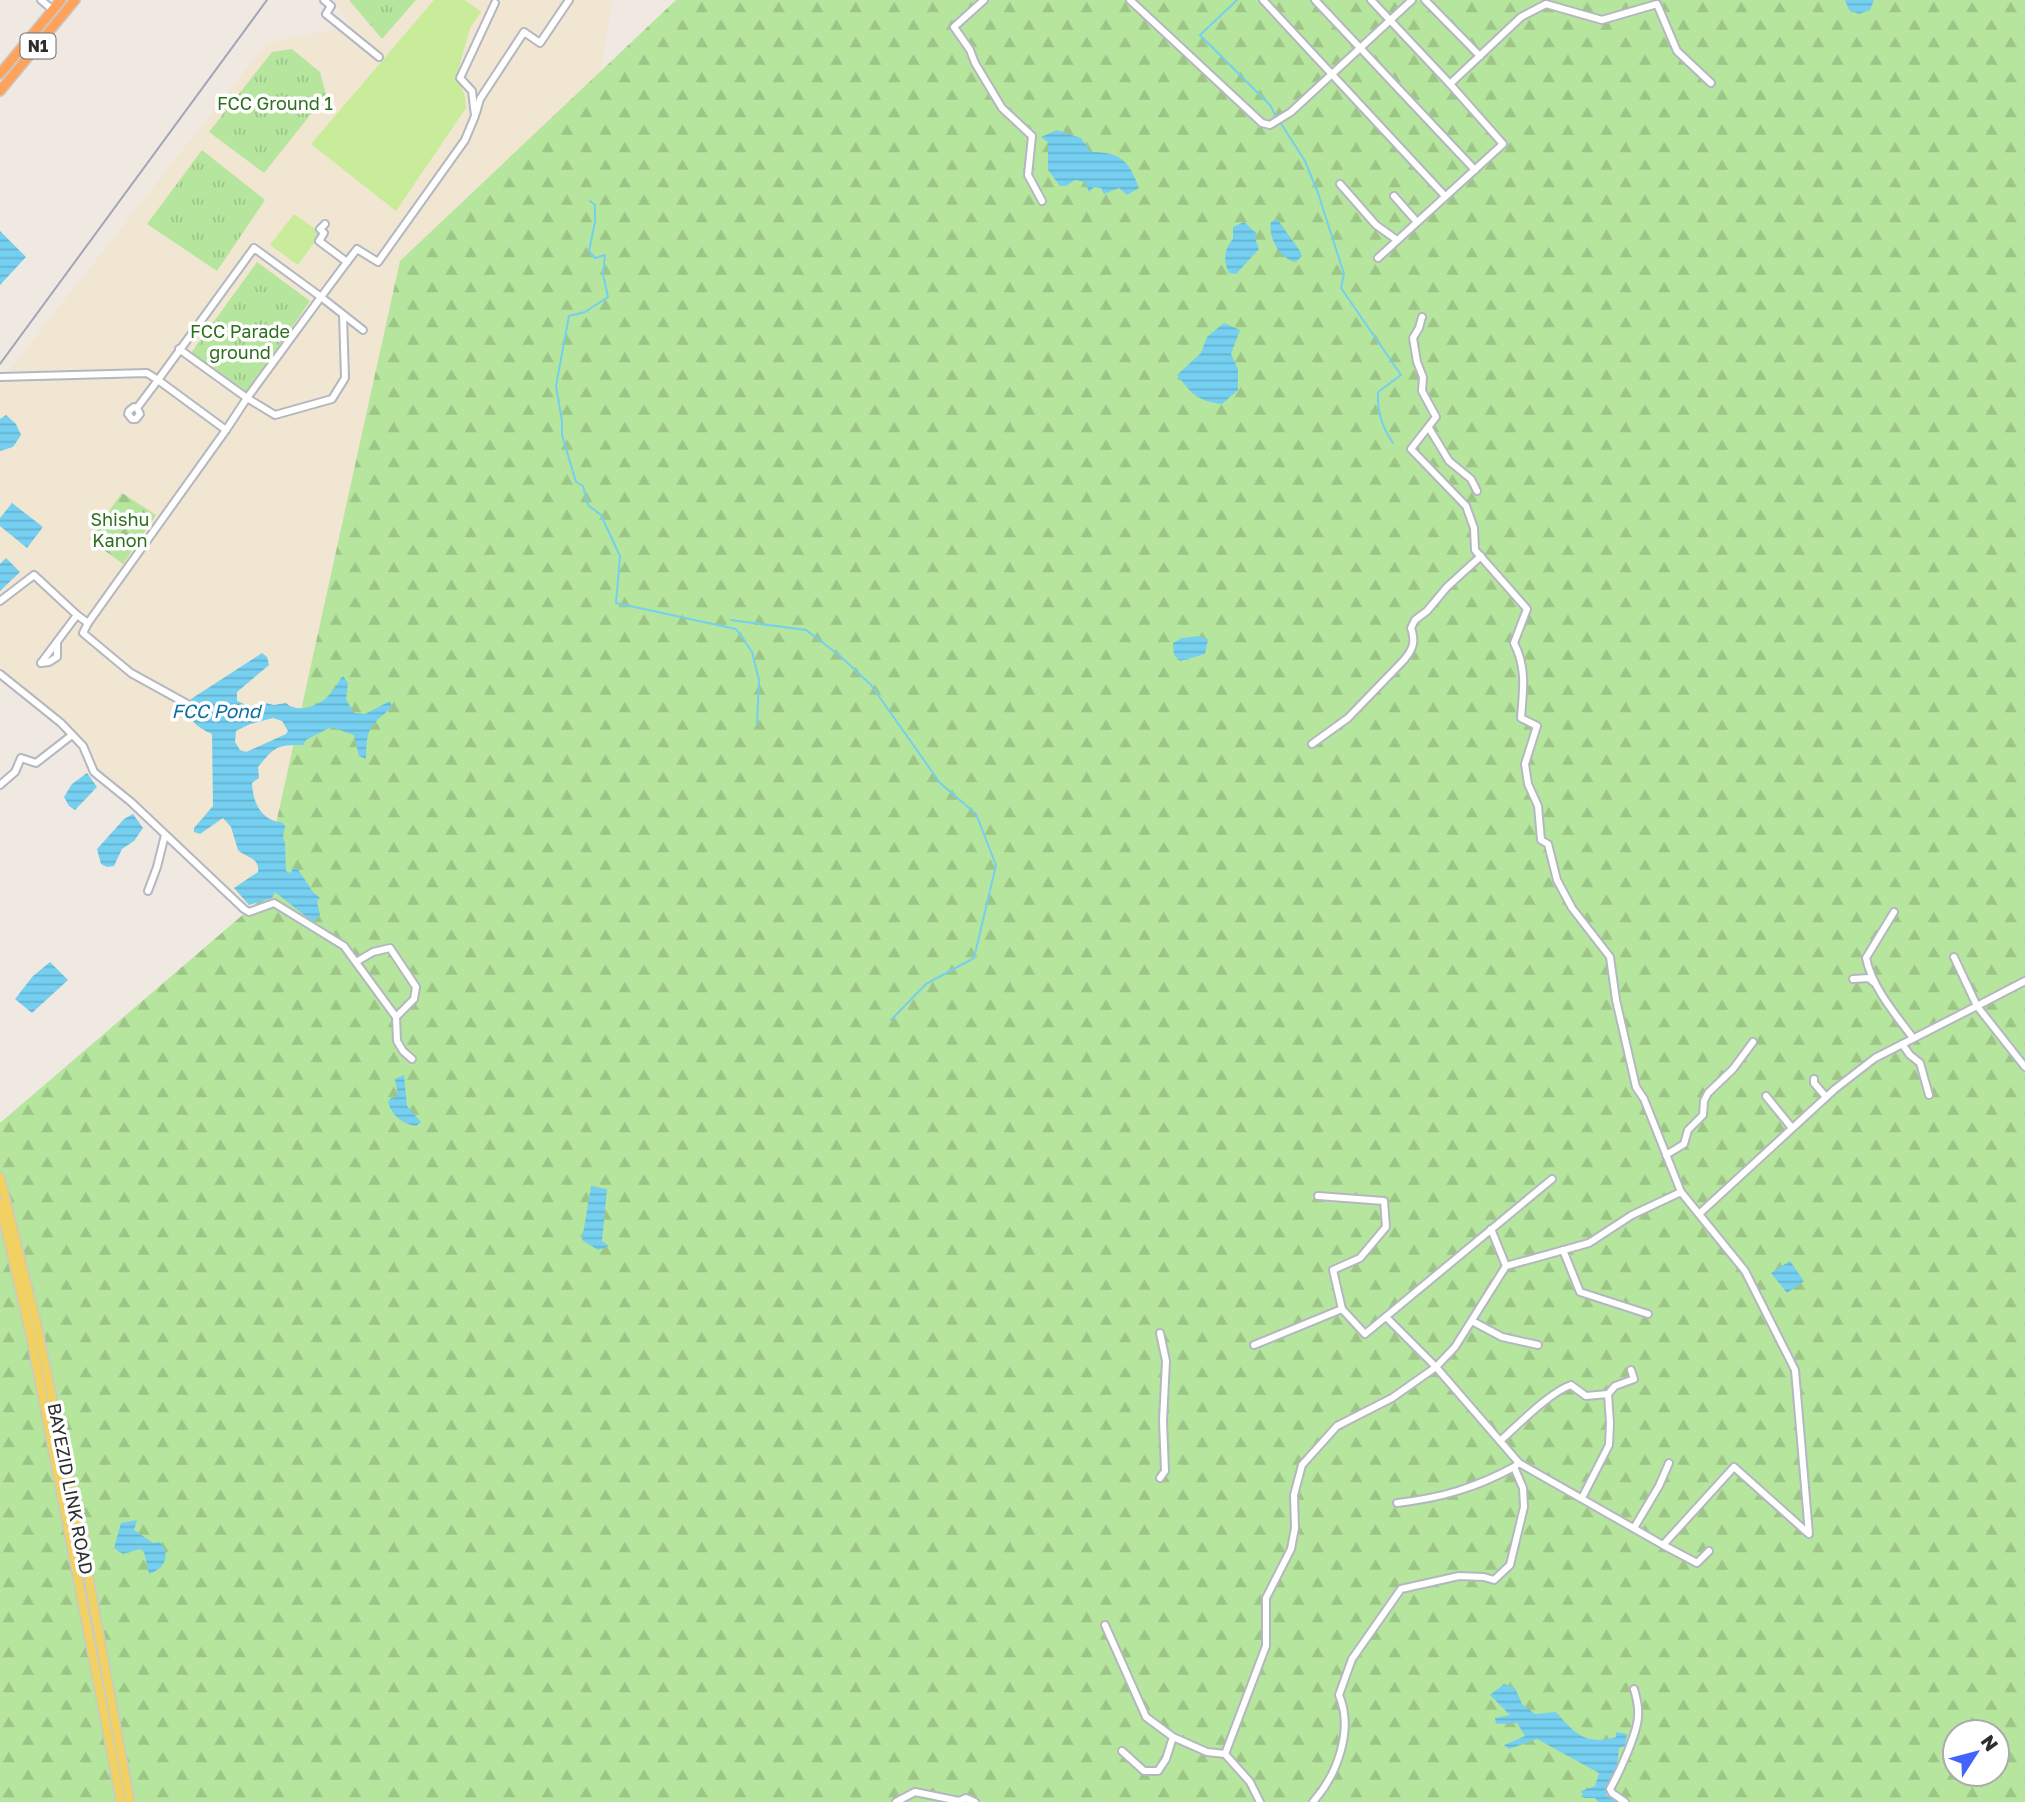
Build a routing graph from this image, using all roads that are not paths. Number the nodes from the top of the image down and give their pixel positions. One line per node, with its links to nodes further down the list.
1 (41, 0): 15 (street)
2 (61, 0): 15 (highway, N1)
3 (75, 0): 24 (highway, N1)
4 (324, 0): 19 (street)
5 (569, 0): 25 (street)
6 (984, 0): 30 (street)
7 (1130, 0): 21 (street)
8 (1263, 0): 21 (street)
9 (1315, 0): 17 (street)
10 (1371, 0): 16 (street)
11 (1412, 0): 16 (street)
12 (1425, 0): 18 (street)
13 (495, 3): 25 (street)
14 (1559, 3): 18 (street); 22 (street)
15 (53, 10): 20 (highway, N1)
16 (1390, 20): 17 (street); 23 (street)
17 (1359, 49): 21 (street); 26 (street)
18 (1480, 56): 23 (street)
19 (379, 57)
20 (0, 74)
21 (1333, 74): 28 (street)
22 (1711, 82)
23 (1450, 85): 26 (street)
24 (0, 91)
25 (475, 116): 35 (street)
26 (1475, 170): 28 (street)
27 (1340, 184): 33 (street)
28 (1445, 196): 31 (street)
29 (1394, 197): 31 (street)
30 (1042, 201)
31 (1417, 222): 33 (street)
32 (325, 224): 35 (street)
33 (1397, 240): 34 (street)
34 (1378, 258)
35 (347, 262): 36 (street)
36 (321, 298): 37 (street); 40 (street); 43 (street)
37 (343, 315): 39 (street); 43 (street)
38 (1422, 317): 45 (street)
39 (363, 330)
40 (179, 349): 42 (street); 43 (street)
41 (0, 377): 42 (street)
42 (158, 380): 44 (street); 46 (street)
43 (247, 398): 46 (street)
44 (137, 408)
45 (1429, 428): 47 (street); 48 (street)
46 (226, 430): 51 (street)
47 (1477, 491)
48 (1481, 556): 56 (street); 78 (street)
49 (0, 601): 50 (street)
50 (77, 615): 51 (street); 52 (street)
51 (88, 622): 54 (street)
52 (57, 642)
53 (0, 674): 55 (street)
54 (189, 705)
55 (72, 734): 57 (street); 58 (street)
56 (1312, 744)
57 (0, 785)
58 (165, 835): 59 (street); 62 (street)
59 (148, 891)
60 (1894, 912): 65 (street)
61 (1954, 957): 66 (street)
62 (356, 962): 67 (street); 67 (street)
63 (1853, 979): 65 (street)
64 (2025, 981): 66 (street)
65 (1879, 989): 68 (street)
66 (1977, 1006): 68 (street); 72 (street)
67 (396, 1017): 71 (street)
68 (1913, 1038): 70 (street)
69 (1753, 1042): 78 (street)
70 (1902, 1044): 74 (street); 76 (street)
71 (412, 1059)
72 (2025, 1067)
73 (1814, 1079): 76 (street)
74 (1929, 1095)
75 (1766, 1096): 77 (street)
76 (1826, 1097): 77 (street)
77 (1793, 1128): 84 (street)
78 (1666, 1155): 81 (street)
79 (0, 1177): 113 (main road, BAYEZID LINK ROAD)
80 (1552, 1179): 85 (street)
81 (1681, 1192): 84 (street); 86 (street)
82 (1318, 1196): 88 (street)
83 (0, 1204): 112 (main road, BAYEZID LINK ROAD)
84 (1699, 1214): 105 (street)
85 (1491, 1228): 87 (street); 90 (street)
86 (1563, 1250): 87 (street); 89 (street)
87 (1506, 1266): 91 (street)
88 (1342, 1309): 90 (street); 93 (street)
89 (1648, 1314)
90 (1388, 1318): 95 (street)
91 (1472, 1321): 94 (street); 95 (street)
92 (1160, 1333): 101 (street)
93 (1254, 1345)
94 (1538, 1345)
95 (1436, 1367): 98 (street); 111 (street)
96 (1631, 1370): 97 (street)
97 (1608, 1394): 98 (street); 102 (street)
98 (1500, 1441): 100 (street)
99 (1669, 1463): 104 (street)
100 (1517, 1465): 103 (street); 104 (street); 117 (street)
101 (1160, 1478)
102 (1583, 1496)
103 (1397, 1503)
104 (1634, 1528): 105 (street)
105 (1663, 1545): 106 (street)
106 (1710, 1551)
107 (1105, 1625): 109 (street)
108 (1634, 1689): 118 (street)
109 (1173, 1737): 110 (street); 111 (street)
110 (1122, 1751)
111 (1225, 1754): 116 (street)
112 (121, 1802)
113 (130, 1802)
114 (896, 1802): 115 (street)
115 (975, 1802)
116 (1260, 1802)
117 (1313, 1802)
118 (1625, 1802)

